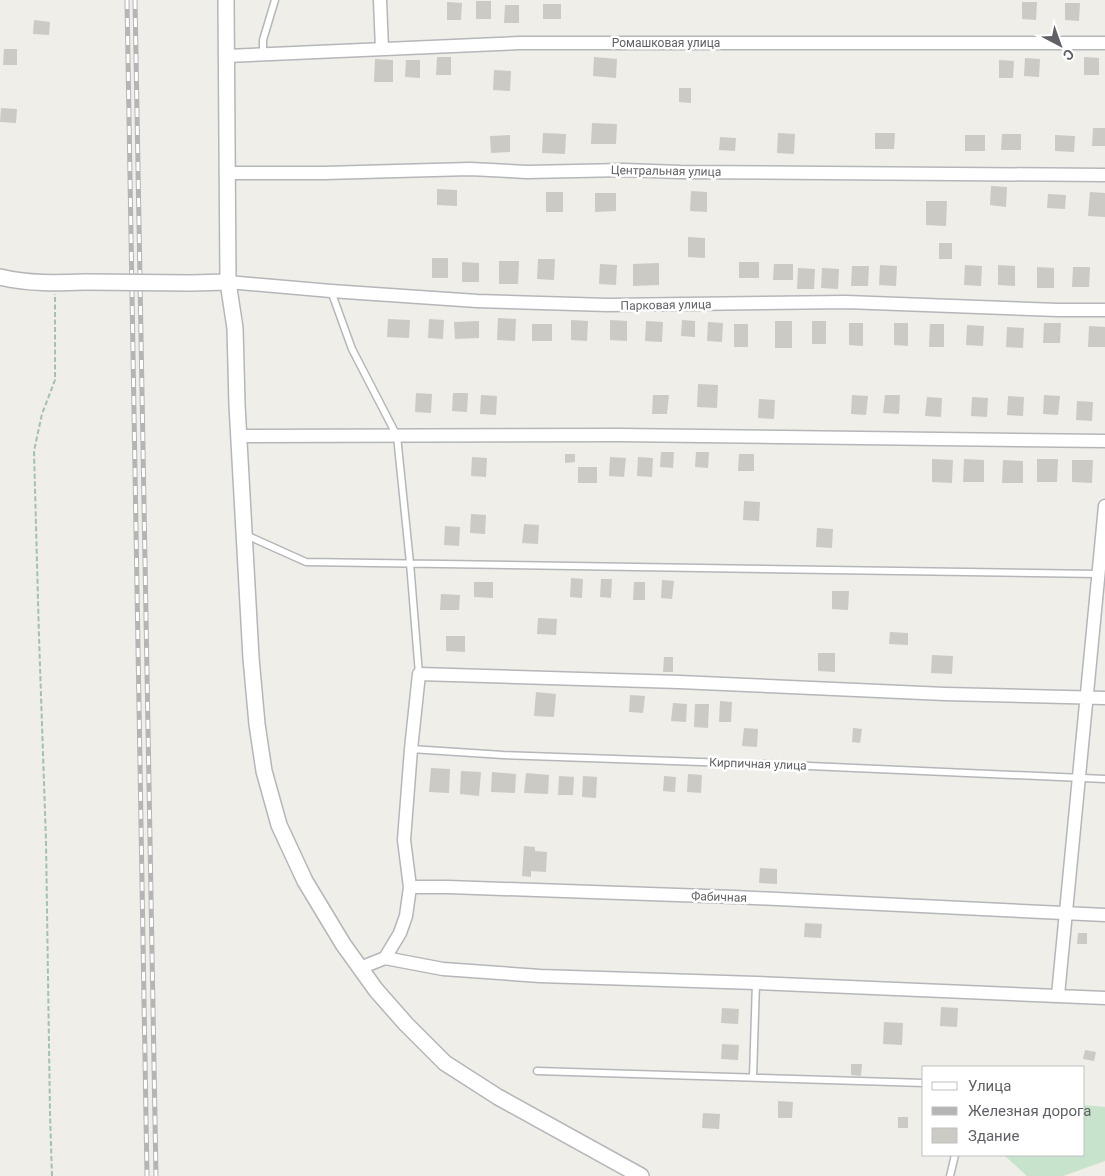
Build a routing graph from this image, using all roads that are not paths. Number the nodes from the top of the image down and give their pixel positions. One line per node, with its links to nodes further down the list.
1 (226, 0): 7 (street)
2 (274, 0): 6 (lane)
3 (380, 0): 5 (street)
4 (1105, 43): 5 (street, Ромашковая улица)
5 (382, 49): 6 (street, Ромашковая улица)
6 (263, 55): 7 (street, Ромашковая улица)
7 (227, 56): 8 (street)
8 (227, 173): 9 (street, Центральная улица); 11 (street)
9 (1105, 174)
10 (0, 277): 11 (street, bridge)
11 (228, 282): 12 (street, Парковая улица); 14 (street)
12 (331, 291): 13 (street, Парковая улица); 15 (lane)
13 (1105, 310)
14 (239, 436): 15 (street); 18 (street)
15 (397, 436): 16 (street); 19 (lane)
16 (1105, 441)
17 (1105, 506): 20 (street)
18 (245, 535): 19 (lane); 31 (street)
19 (410, 564): 20 (lane); 21 (lane)
20 (1102, 574): 22 (street)
21 (419, 674): 22 (street); 24 (street)
22 (1086, 698): 23 (street); 25 (street)
23 (1105, 698)
24 (411, 749): 25 (lane, Кирпичная улица); 27 (street)
25 (1079, 779): 26 (lane, Кирпичная улица); 28 (street)
26 (1105, 780)
27 (410, 887): 28 (street, Фабичная); 30 (street)
28 (1066, 914): 29 (street, Фабичная); 33 (street)
29 (1105, 916)
30 (385, 958): 31 (street); 32 (street)
31 (360, 968): 39 (street)
32 (756, 983): 33 (street); 36 (lane)
33 (1058, 995): 34 (street)
34 (1105, 998)
35 (537, 1071): 36 (lane)
36 (753, 1077): 37 (lane)
37 (922, 1083)
38 (955, 1156): 40 (lane)
39 (641, 1176)
40 (950, 1176)

